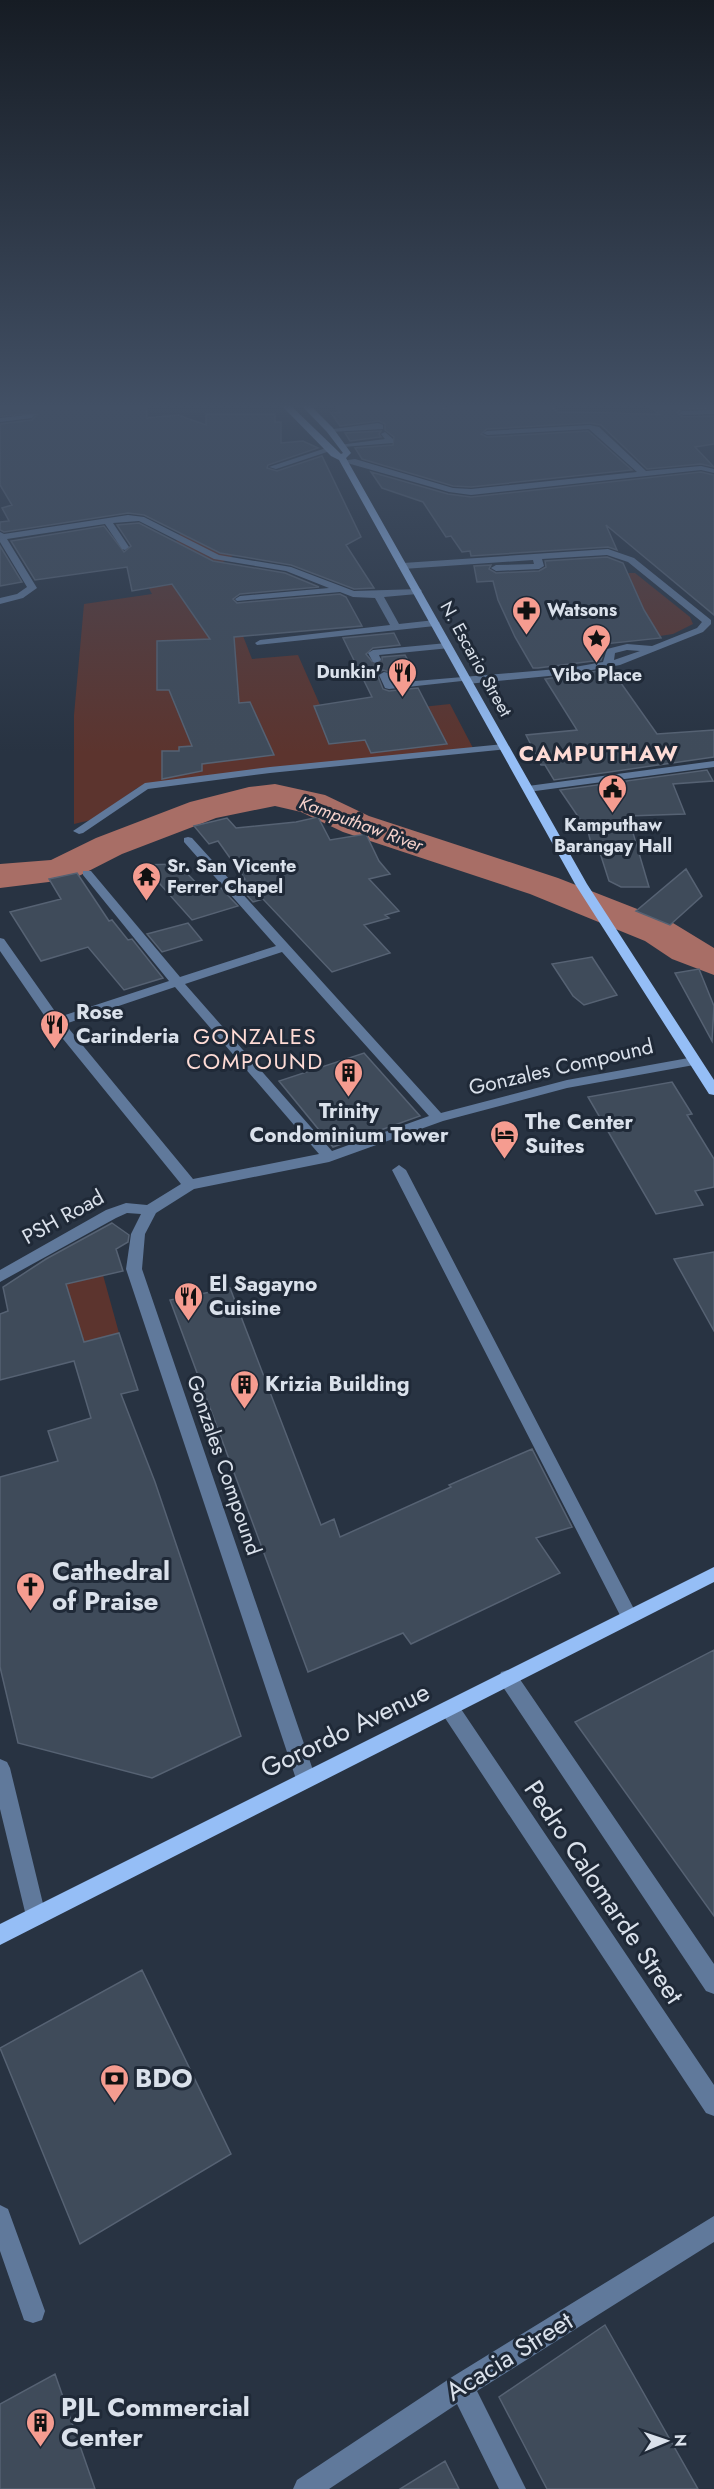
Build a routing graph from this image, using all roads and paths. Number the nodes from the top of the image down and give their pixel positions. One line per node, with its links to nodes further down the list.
1 (124, 519): 4 (street)
2 (141, 519): 10 (street)
3 (377, 519): 8 (main road, N. Escario Street)
4 (107, 521): 5 (street); 6 (street)
5 (1, 536): 14 (street)
6 (125, 547)
7 (537, 556): 8 (street); 9 (street); 21 (street)
8 (403, 566): 11 (main road, N. Escario Street)
9 (443, 566)
10 (338, 590): 12 (street); 13 (street)
11 (417, 591): 12 (street); 15 (main road, N. Escario Street)
12 (378, 596): 16 (street)
13 (240, 599)
14 (0, 601)
15 (435, 623): 16 (street); 18 (main road, N. Escario Street)
16 (396, 627): 17 (street)
17 (260, 643)
18 (447, 646): 19 (street); 21 (main road, N. Escario Street)
19 (376, 660)
20 (384, 675): 21 (street)
21 (466, 680): 22 (main road, N. Escario Street)
22 (504, 747): 24 (main road, N. Escario Street); 25 (street)
23 (714, 764): 24 (street)
24 (528, 789): 32 (main road, N. Escario Street)
25 (79, 831)
26 (188, 840): 29 (street)
27 (87, 873): 30 (street)
28 (0, 942): 31 (street)
29 (284, 947): 30 (street); 34 (street)
30 (177, 982): 31 (street); 35 (street)
31 (57, 1022): 37 (street)
32 (694, 1061): 33 (main road, N. Escario Street); 34 (street, Gonzales Compound)
33 (714, 1091)
34 (438, 1118): 35 (street, Gonzales Compound)
35 (329, 1157): 37 (street, Gonzales Compound)
36 (399, 1170): 41 (street)
37 (190, 1185): 38 (street, Gonzales Compound)
38 (150, 1210): 39 (street, PSH Road); 45 (street, Gonzales Compound)
39 (0, 1276)
40 (714, 1574): 41 (main road, Gorordo Avenue)
41 (629, 1616): 42 (main road, Gorordo Avenue)
42 (508, 1678): 43 (main road, Gorordo Avenue); 48 (street)
43 (450, 1709): 45 (main road, Gorordo Avenue); 49 (street, Pedro Calomarde Street)
44 (0, 1768): 46 (street)
45 (306, 1779): 46 (main road, Gorordo Avenue)
46 (36, 1917): 47 (main road, Gorordo Avenue)
47 (0, 1935)
48 (714, 1983)
49 (714, 2105)
50 (0, 2217): 52 (street)
51 (714, 2228): 53 (street, Acacia Street)
52 (33, 2311)
53 (461, 2386): 54 (street, Acacia Street); 55 (street)
54 (306, 2489)
55 (513, 2489)

